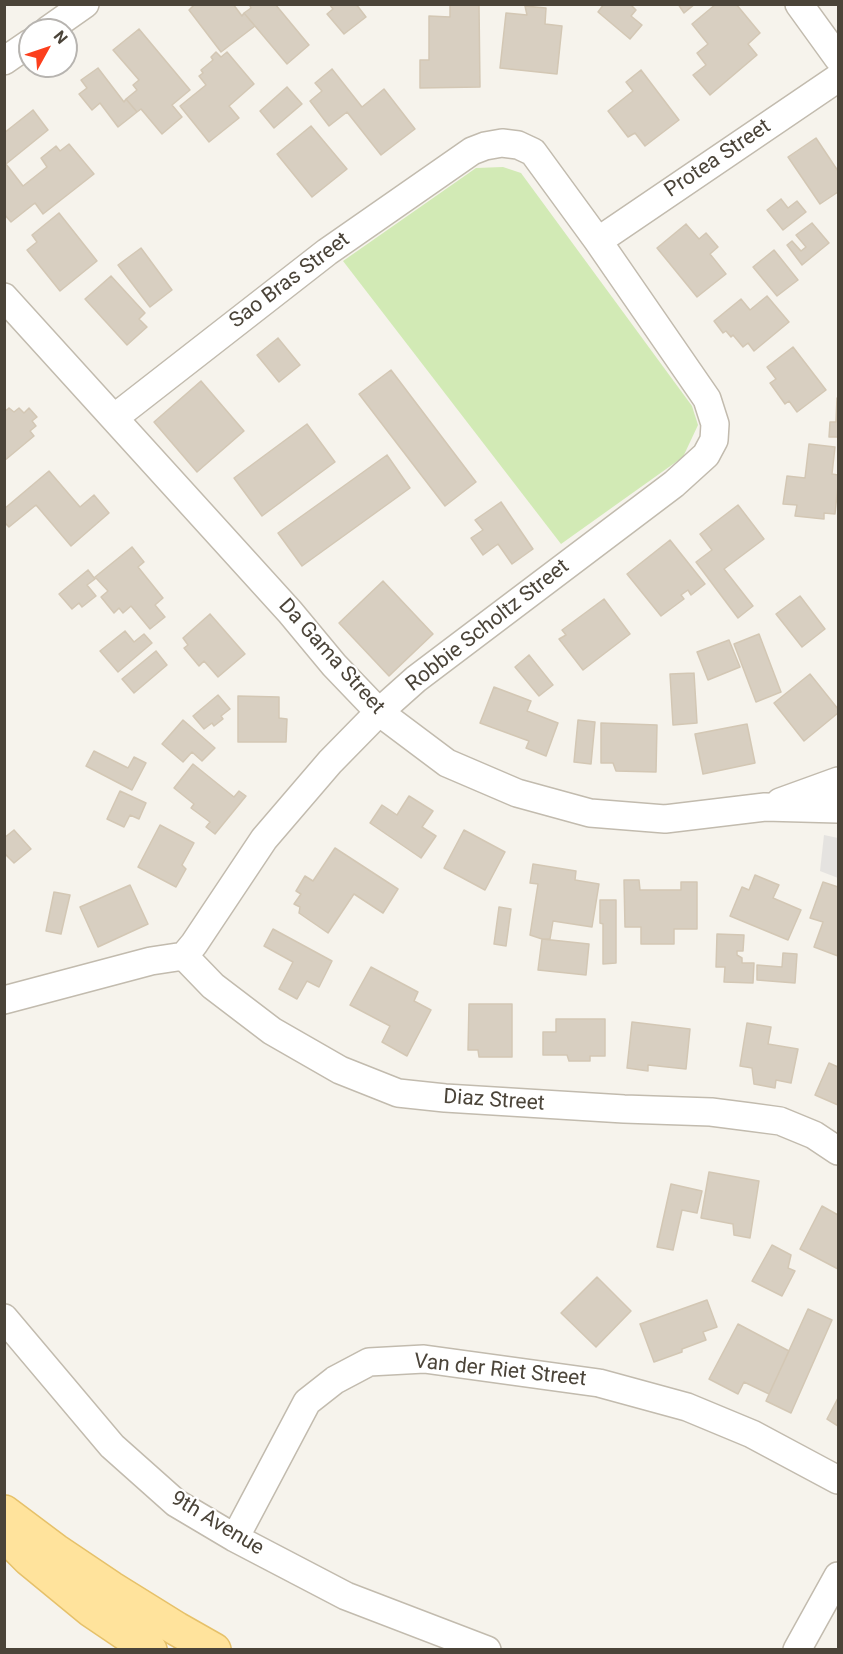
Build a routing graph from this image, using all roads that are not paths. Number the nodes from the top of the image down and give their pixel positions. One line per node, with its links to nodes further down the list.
1 (85, 4): 3 (street)
2 (799, 4): 5 (street)
3 (65, 18)
4 (18, 51): 6 (street)
5 (838, 58)
6 (4, 61)
7 (838, 78): 8 (street, Protea Street)
8 (598, 241): 10 (street, Sao Bras Street); 11 (street, Robbie Scholtz Street)
9 (4, 297): 10 (street, Da Gama Street)
10 (114, 418): 11 (street, Da Gama Street)
11 (379, 712): 13 (street, Da Gama Street); 15 (street, Robbie Scholtz Street)
12 (838, 781): 13 (street)
13 (765, 807): 14 (street, Da Gama Street)
14 (838, 809)
15 (184, 956): 16 (street); 17 (street, Diaz Street)
16 (4, 1000)
17 (838, 1151)
18 (4, 1318): 22 (street, 9th Avenue)
19 (838, 1480): 22 (street, Van der Riet Street)
20 (4, 1512): 27 (main road)
21 (4, 1534): 26 (main road)
22 (235, 1539): 28 (street, 9th Avenue)
23 (4, 1556): 25 (main road)
24 (838, 1576): 29 (street)
25 (123, 1650)
26 (150, 1650)
27 (214, 1650)
28 (486, 1650)
29 (797, 1650)

